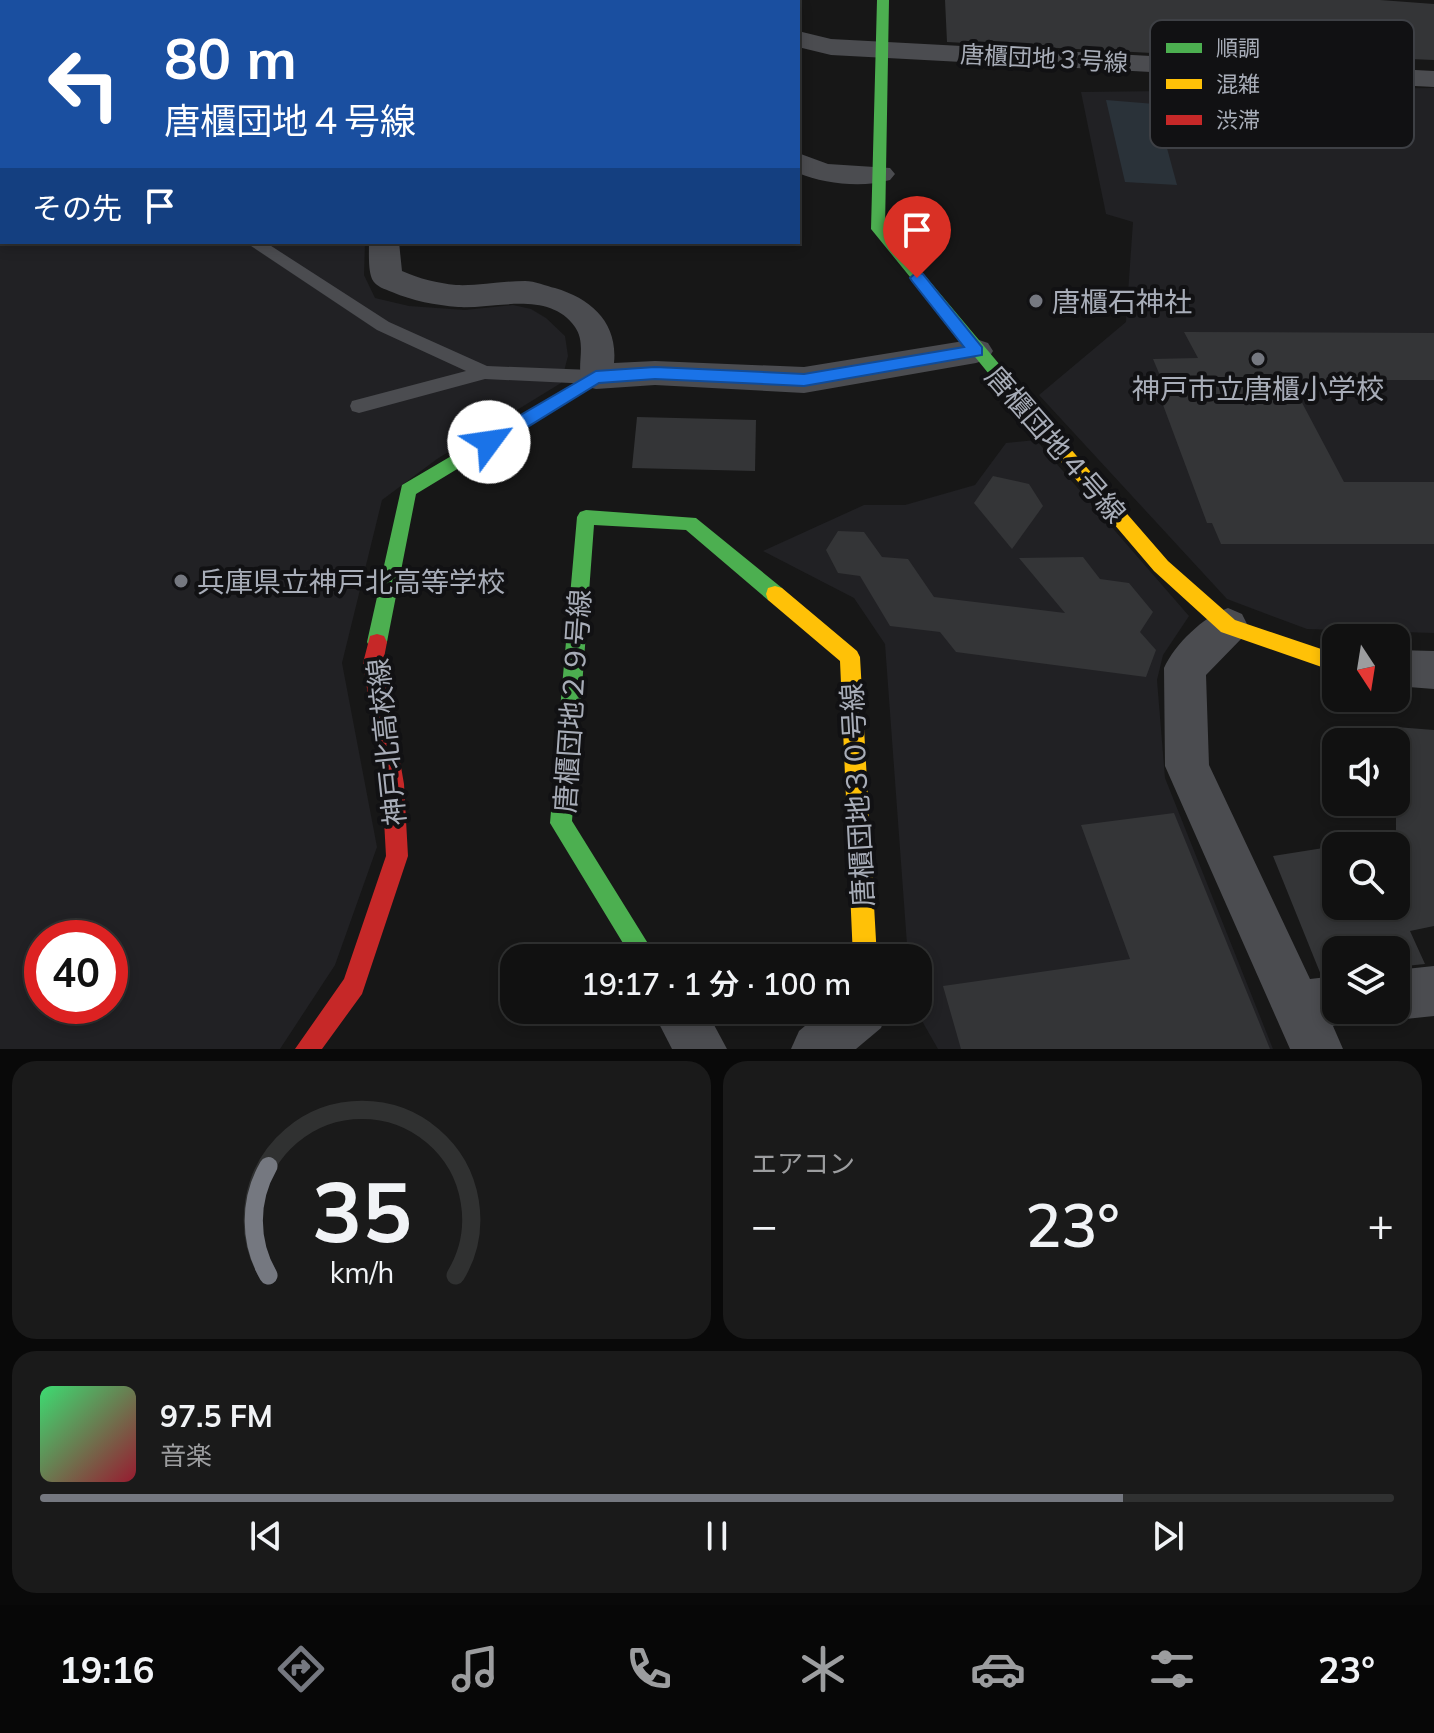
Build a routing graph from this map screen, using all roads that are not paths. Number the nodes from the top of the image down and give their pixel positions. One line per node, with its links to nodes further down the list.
1 (883, 0): 3 (street, 唐櫃団地４号線)
2 (800, 39): 3 (street, 唐櫃団地３号線)
3 (882, 50): 4 (street, 唐櫃団地３号線); 8 (street, 唐櫃団地４号線)
4 (1150, 64)
5 (1414, 78): 6 (street, 唐櫃団地３号線)
6 (1434, 79)
7 (800, 163): 8 (street)
8 (880, 174): 11 (street, 唐櫃団地４号線)
9 (256, 244): 12 (lane)
10 (384, 244): 13 (street)
11 (976, 351): 13 (street, 神戸北高校線); 16 (street, 唐櫃団地４号線)
12 (485, 372): 13 (lane); 14 (lane)
13 (596, 377): 27 (street, 神戸北高校線)
14 (359, 406)
15 (586, 517): 20 (street, 唐櫃団地２９号線); 21 (street, 唐櫃団地３０号線)
16 (1228, 626): 17 (street, 唐櫃団地４号線); 24 (street)
17 (1322, 658)
18 (1410, 669): 19 (street)
19 (1434, 670)
20 (636, 944)
21 (864, 944)
22 (1434, 991): 23 (street)
23 (1410, 994)
24 (1316, 1018)
25 (686, 1024): 28 (street)
26 (846, 1024): 29 (street)
27 (307, 1049)
28 (701, 1049)
29 (817, 1049)

